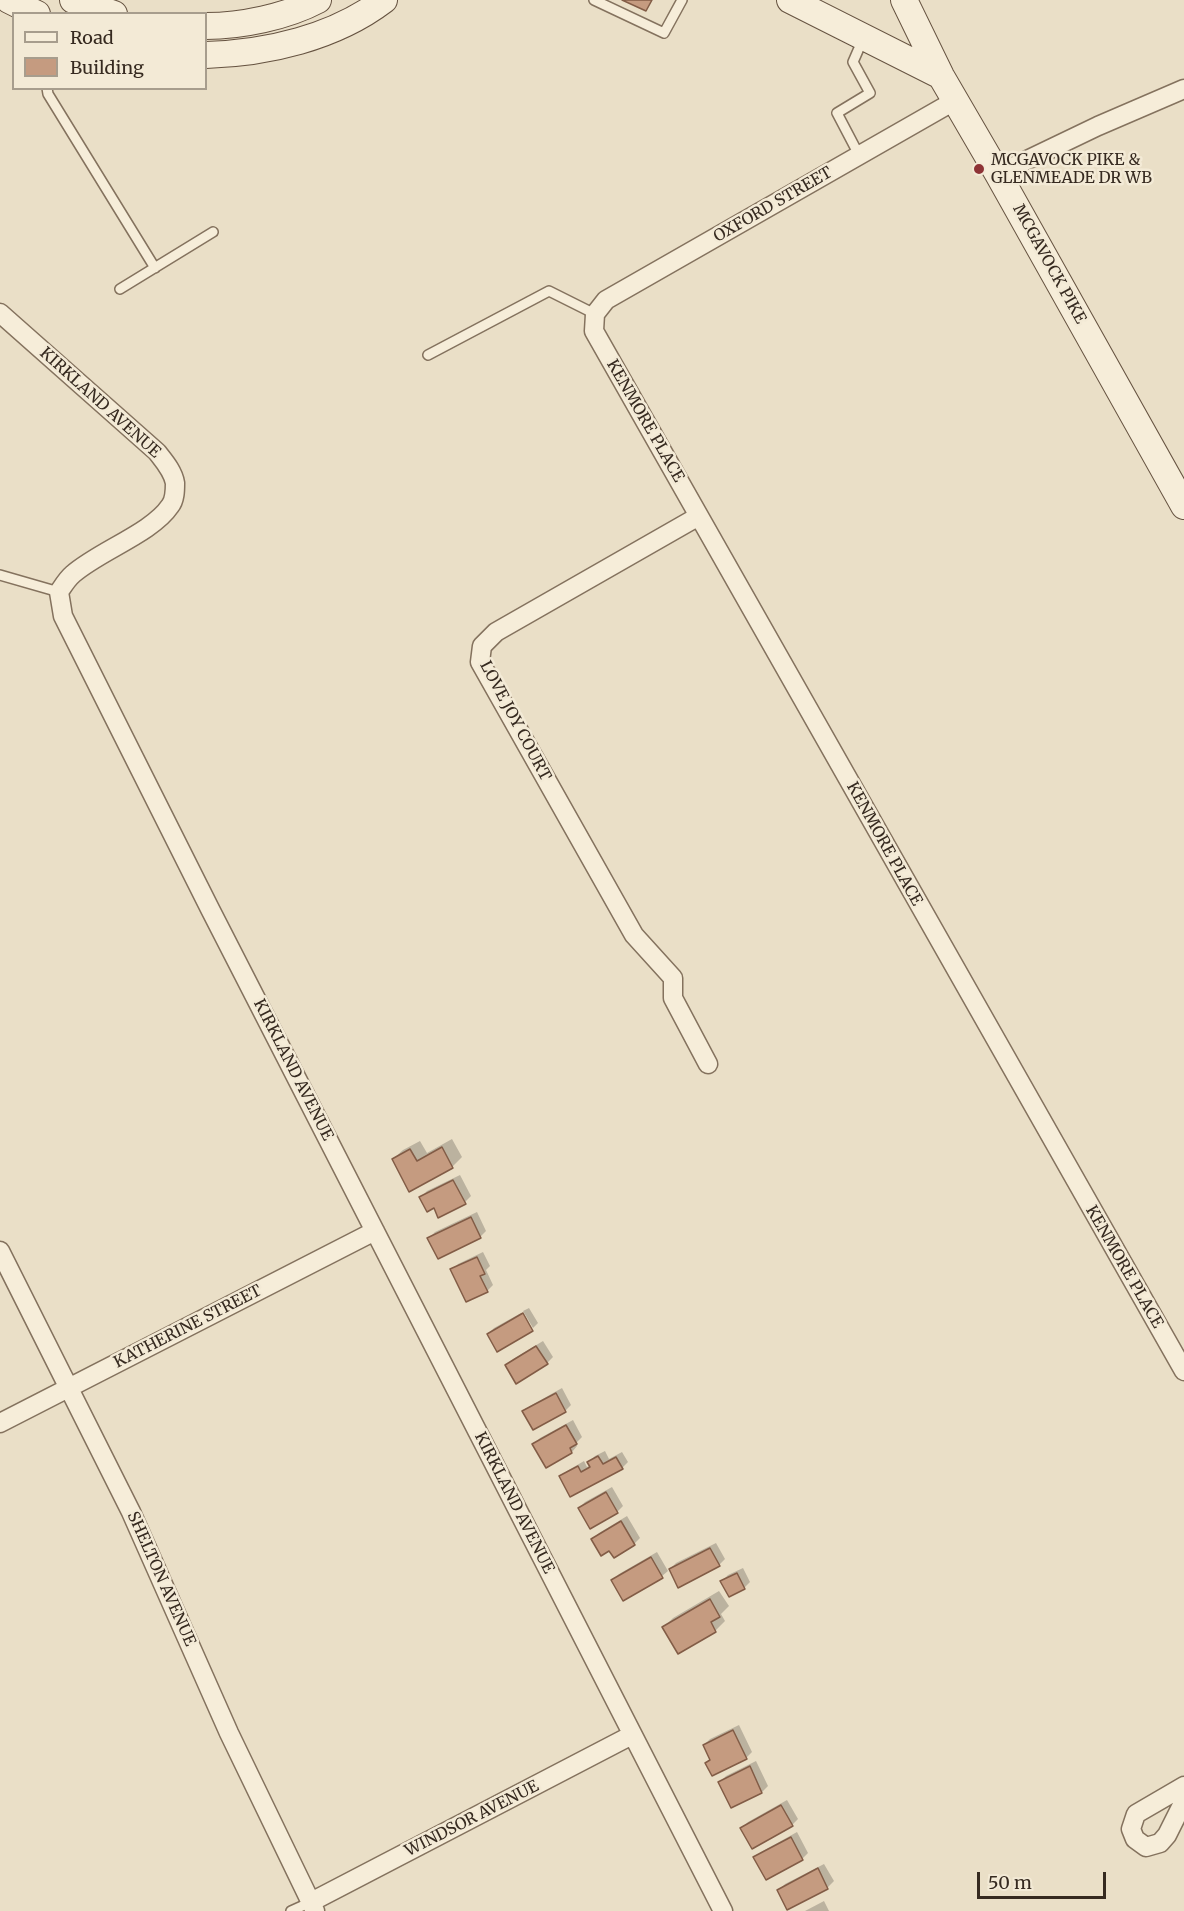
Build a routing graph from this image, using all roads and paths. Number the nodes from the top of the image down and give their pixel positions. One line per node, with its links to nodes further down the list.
1 (9, 0): 9 (street)
2 (72, 0): 10 (street)
3 (318, 0): 11 (street)
4 (384, 0): 13 (street)
5 (594, 0): 6 (lane)
6 (682, 0)
7 (790, 0): 12 (street)
8 (904, 0): 14 (street, MCGAVOCK PIKE)
9 (33, 12)
10 (108, 12)
11 (207, 26)
12 (864, 37): 14 (street); 18 (lane)
13 (207, 55)
14 (941, 76): 17 (street, MCGAVOCK PIKE)
15 (1184, 88): 19 (street)
16 (47, 90): 21 (lane)
17 (956, 100): 18 (street, OXFORD STREET); 19 (street, MCGAVOCK PIKE)
18 (860, 155): 24 (street, OXFORD STREET)
19 (998, 174): 26 (street, MCGAVOCK PIKE)
20 (213, 232): 21 (lane)
21 (156, 268): 22 (lane)
22 (120, 289)
23 (0, 313): 29 (street, KIRKLAND AVENUE)
24 (595, 314): 25 (lane); 27 (street, KENMORE PLACE)
25 (428, 356)
26 (1184, 506)
27 (699, 516): 30 (street, LOVE JOY COURT); 33 (street, KENMORE PLACE)
28 (0, 575): 29 (lane)
29 (59, 592): 31 (street, KIRKLAND AVENUE)
30 (708, 1064)
31 (375, 1231): 34 (street, KATHERINE STREET); 36 (street, KIRKLAND AVENUE)
32 (0, 1251): 34 (street, SHELTON AVENUE)
33 (1184, 1371)
34 (69, 1388): 35 (street, KATHERINE STREET); 39 (street, SHELTON AVENUE)
35 (0, 1423)
36 (632, 1736): 39 (street, WINDSOR AVENUE); 41 (street, KIRKLAND AVENUE)
37 (1184, 1786): 38 (street)
38 (1184, 1801)
39 (313, 1907): 40 (lane)
40 (291, 1911)
41 (723, 1911)

